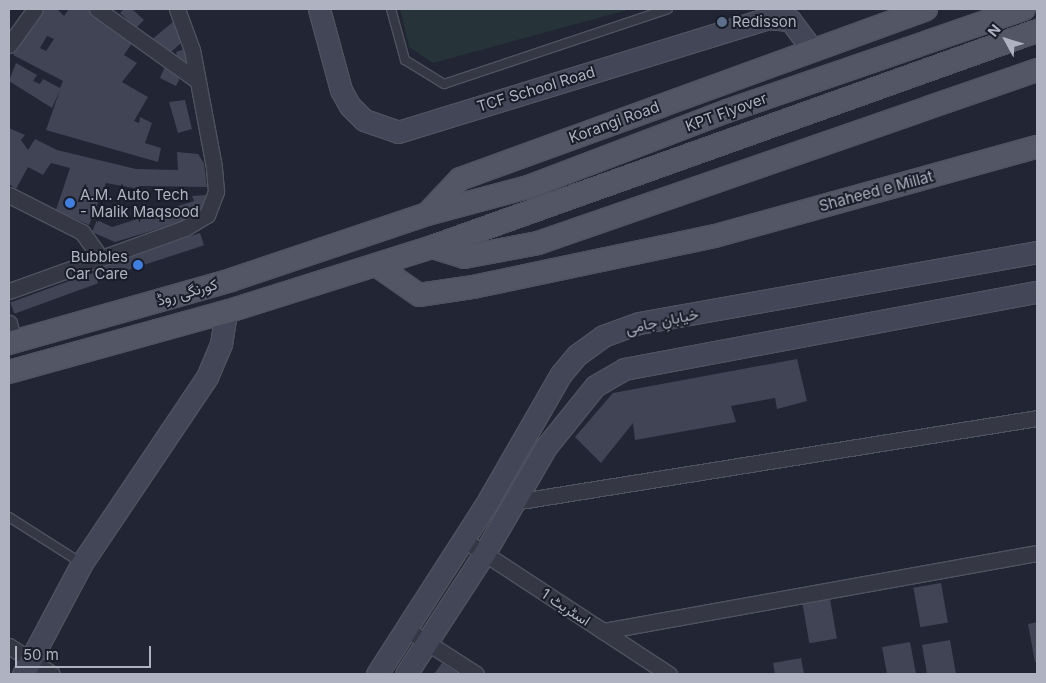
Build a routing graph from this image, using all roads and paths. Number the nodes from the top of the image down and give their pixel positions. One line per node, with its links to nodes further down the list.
1 (35, 9): 11 (street)
2 (97, 9): 14 (street)
3 (177, 9): 14 (street)
4 (320, 9): 9 (main road, TCF School Road)
5 (392, 9): 6 (lane)
6 (668, 9)
7 (1024, 9): 17 (main road, KPT Flyover)
8 (917, 10): 12 (main road, Korangi Road)
9 (792, 14): 12 (main road, TCF School Road)
10 (1037, 31): 18 (main road, KPT Flyover)
11 (11, 34)
12 (813, 50): 17 (main road, Korangi Road)
13 (1037, 70): 18 (main road)
14 (195, 79): 20 (street)
15 (1037, 147): 21 (main road, Shaheed e Millat)
16 (9, 195): 20 (street)
17 (427, 214): 25 (main road, کورنگی روڈ)
18 (432, 247): 21 (main road, KPT Flyover)
19 (1037, 252): 30 (main road, خیابانِ جامی)
20 (100, 257): 22 (street)
21 (371, 267): 24 (main road, کورنگی روڈ)
22 (9, 291)
23 (1037, 292): 28 (main road)
24 (233, 310): 26 (main road, کورنگی روڈ); 33 (main road)
25 (10, 336)
26 (9, 372)
27 (1037, 418): 28 (street)
28 (514, 502): 32 (main road)
29 (9, 517): 33 (lane)
30 (461, 544): 32 (street, اسٹریٹ 1); 34 (main road, خیابانِ جامی)
31 (1037, 553): 35 (street)
32 (481, 557): 35 (street, اسٹریٹ 1); 36 (main road)
33 (82, 563): 38 (main road)
34 (410, 623): 36 (street); 40 (main road, خیابانِ جامی)
35 (603, 631): 43 (street, اسٹریٹ 1)
36 (430, 638): 41 (main road); 42 (street)
37 (9, 646): 38 (street)
38 (26, 667): 39 (street)
39 (52, 674)
40 (377, 674)
41 (406, 674)
42 (476, 674)
43 (669, 674)

